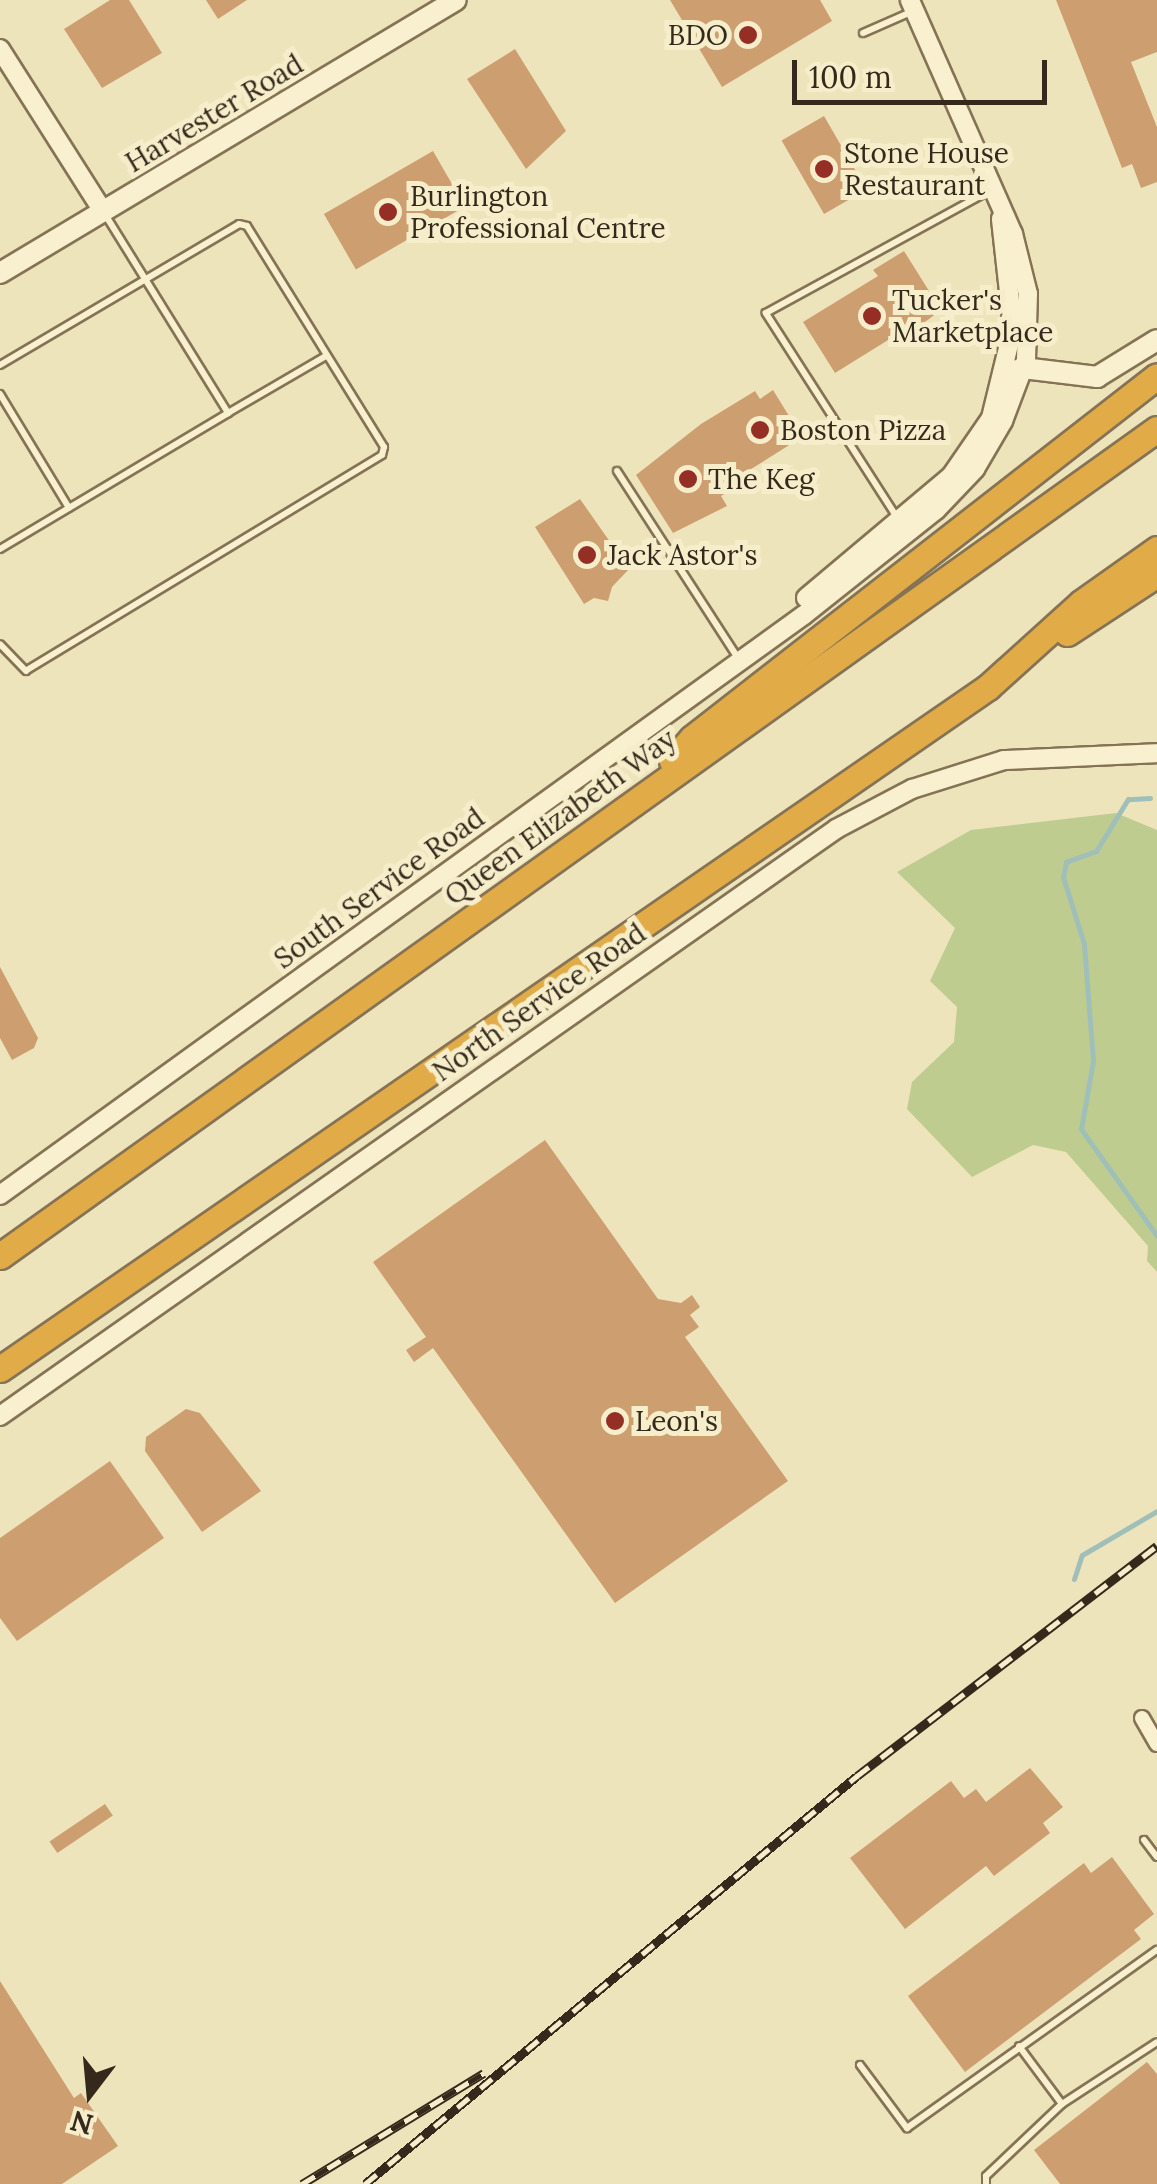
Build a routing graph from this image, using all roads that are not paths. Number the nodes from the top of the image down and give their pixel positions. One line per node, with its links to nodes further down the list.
1 (456, 0): 6 (main road, Harvester Road)
2 (912, 6): 3 (lane); 5 (street, South Service Road)
3 (863, 33)
4 (0, 48): 6 (street)
5 (989, 191): 12 (street, South Service Road); 19 (lane)
6 (103, 211): 7 (main road, Harvester Road); 8 (lane)
7 (0, 273)
8 (144, 278): 10 (lane); 11 (lane); 15 (lane)
9 (1157, 340): 12 (main road)
10 (326, 356): 15 (lane); 23 (lane)
11 (0, 365)
12 (1015, 371): 19 (street, South Service Road)
13 (1157, 376): 27 (highway)
14 (0, 394): 18 (lane)
15 (228, 413): 18 (lane)
16 (1157, 429): 27 (highway, Queen Elizabeth Way)
17 (617, 471): 24 (lane)
18 (69, 508): 21 (lane)
19 (904, 527): 24 (street, South Service Road)
20 (1157, 548): 25 (highway)
21 (0, 550)
22 (1157, 574): 25 (highway)
23 (0, 644)
24 (738, 659): 28 (street, South Service Road)
25 (988, 687): 30 (highway)
26 (1157, 753): 31 (street, North Service Road)
27 (644, 793): 29 (highway, Queen Elizabeth Way)
28 (0, 1194)
29 (0, 1256)
30 (0, 1369)
31 (0, 1416)
32 (1142, 1718): 33 (street)
33 (1157, 1744)
34 (1144, 1840): 35 (lane)
35 (1157, 1857)
36 (1157, 1950): 38 (lane)
37 (1157, 2042): 40 (lane)
38 (1019, 2046): 39 (lane); 40 (lane)
39 (860, 2065)
40 (1062, 2104): 41 (lane)
41 (986, 2184)

